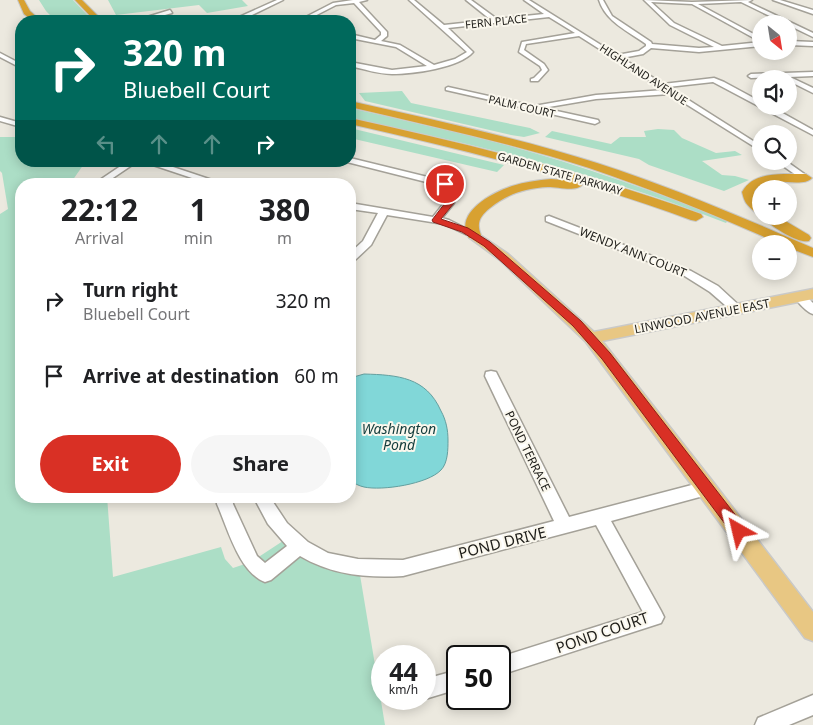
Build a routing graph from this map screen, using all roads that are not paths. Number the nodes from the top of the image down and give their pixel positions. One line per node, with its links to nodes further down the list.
1 (21, 0): 18 (highway)
2 (78, 0): 19 (highway)
3 (89, 0): 20 (highway)
4 (281, 0): 22 (street)
5 (365, 0): 14 (street)
6 (411, 0): 26 (street)
7 (468, 0): 25 (street)
8 (526, 0): 24 (street, HIGHLAND AVENUE)
9 (601, 0): 35 (street)
10 (646, 0): 15 (street); 36 (street)
11 (742, 0): 12 (street); 15 (street); 29 (street)
12 (750, 0)
13 (775, 0): 17 (street)
14 (355, 1): 23 (street); 31 (street)
15 (692, 3): 28 (street)
16 (170, 12): 21 (street)
17 (813, 12)
18 (30, 15)
19 (93, 15)
20 (98, 15)
21 (162, 15)
22 (246, 15)
23 (313, 15)
24 (550, 15): 25 (street, FERN PLACE); 27 (street, HIGHLAND AVENUE)
25 (496, 21): 26 (street, FERN PLACE)
26 (442, 27): 42 (street)
27 (582, 34): 38 (street, HIGHLAND AVENUE); 45 (street)
28 (752, 35)
29 (813, 35)
30 (356, 37): 31 (street)
31 (377, 41): 42 (street)
32 (798, 44): 34 (street)
33 (752, 45): 36 (street)
34 (811, 45)
35 (649, 46): 36 (street); 38 (street)
36 (721, 48)
37 (0, 55): 39 (street)
38 (616, 56): 47 (street, HIGHLAND AVENUE)
39 (14, 61): 40 (street)
40 (0, 64)
41 (356, 65): 42 (street)
42 (431, 66)
43 (813, 74): 44 (street)
44 (797, 75)
45 (533, 80)
46 (797, 83): 49 (street)
47 (662, 86): 50 (street, HIGHLAND AVENUE); 51 (street)
48 (448, 89): 53 (street, PALM COURT)
49 (813, 91)
50 (671, 92): 53 (street); 60 (street, HIGHLAND AVENUE)
51 (752, 100)
52 (356, 105): 62 (highway, GARDEN STATE PARKWAY)
53 (532, 108): 57 (street, PALM COURT)
54 (781, 115): 59 (street)
55 (0, 119): 58 (street)
56 (356, 122): 76 (highway, GARDEN STATE PARKWAY)
57 (595, 122)
58 (15, 123)
59 (813, 133)
60 (752, 143)
61 (356, 162): 75 (street)
62 (594, 166): 81 (highway, GARDEN STATE PARKWAY); 82 (highway, GARDEN STATE PARKWAY)
63 (125, 167): 66 (street)
64 (165, 167): 67 (street)
65 (794, 170): 69 (street)
66 (107, 178)
67 (200, 178)
68 (765, 180): 69 (highway)
69 (809, 180)
70 (752, 186): 71 (highway)
71 (752, 202)
72 (356, 207): 73 (street)
73 (384, 211): 75 (street); 83 (street)
74 (549, 219): 87 (street, WENDY ANN COURT)
75 (436, 220): 78 (street)
76 (718, 225): 78 (highway); 79 (highway, GARDEN STATE PARKWAY)
77 (782, 225): 80 (highway)
78 (474, 235): 89 (main road)
79 (752, 239)
80 (813, 243)
81 (813, 248)
82 (813, 253)
83 (356, 254)
84 (797, 258): 85 (highway)
85 (813, 265)
86 (806, 296): 87 (main road, LINWOOD AVENUE EAST); 88 (street)
87 (737, 309): 89 (main road, LINWOOD AVENUE EAST)
88 (813, 310)
89 (591, 338): 91 (main road)
90 (491, 376): 95 (street, POND TERRACE)
91 (707, 488): 94 (street, POND DRIVE); 97 (main road)
92 (225, 503): 96 (street)
93 (265, 503): 96 (street, POND DRIVE)
94 (600, 516): 95 (street, POND DRIVE); 98 (street, POND COURT)
95 (565, 526): 96 (street, POND DRIVE)
96 (299, 546)
97 (813, 630)
98 (511, 663)
99 (813, 705): 100 (street)
100 (765, 725)

